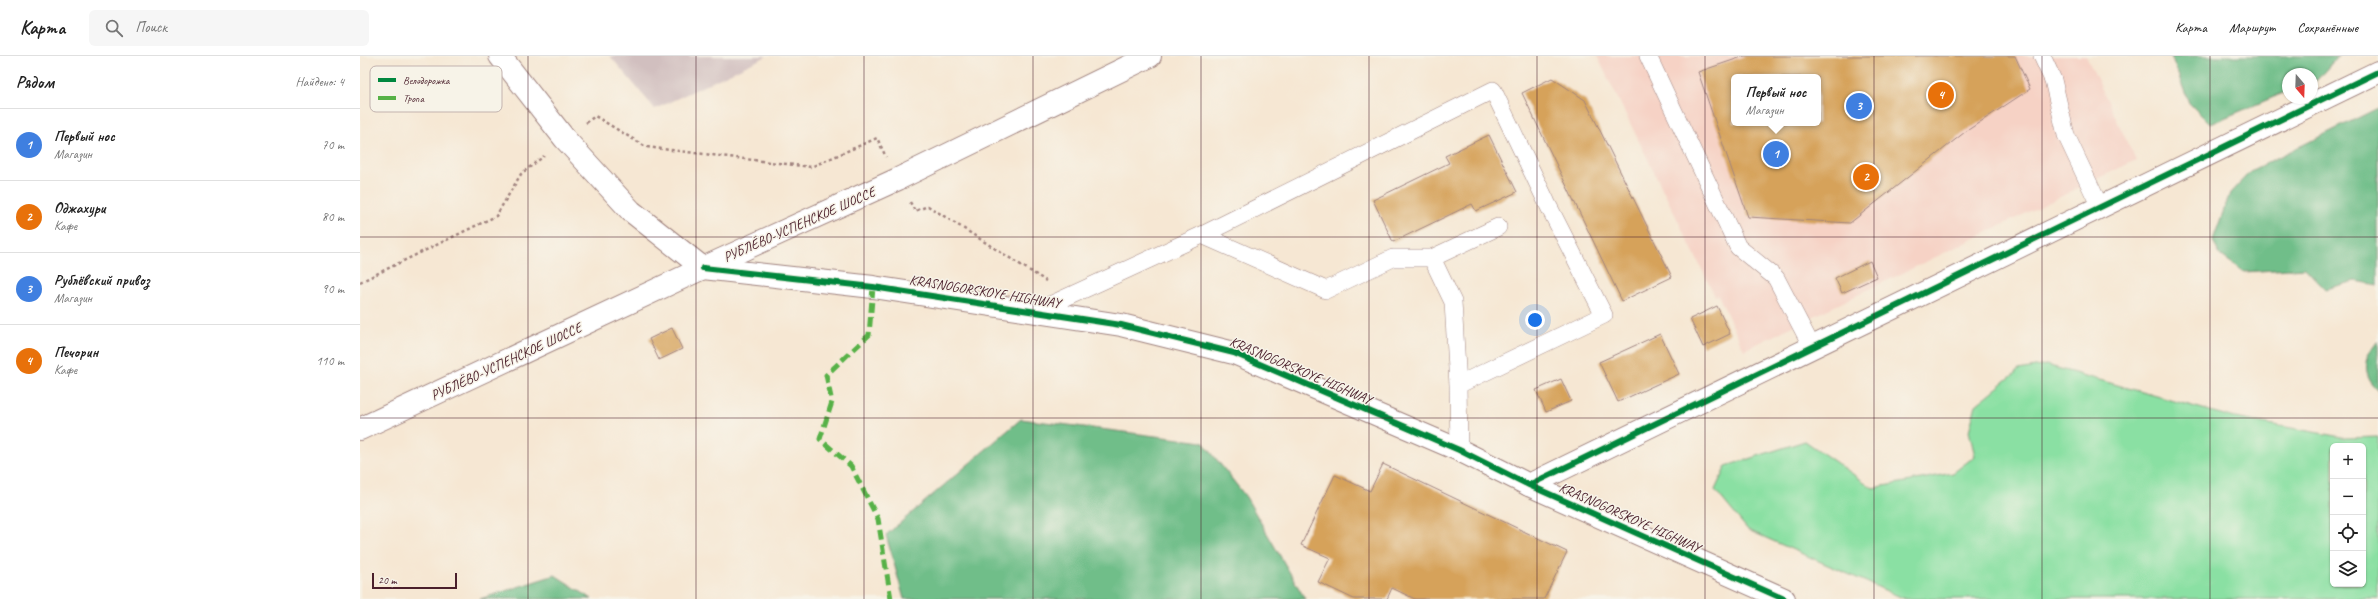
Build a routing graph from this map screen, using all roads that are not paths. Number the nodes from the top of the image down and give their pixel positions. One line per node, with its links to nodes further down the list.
1 (500, 56): 10 (street)
2 (1150, 56): 10 (street, РУБЛЁВО-УСПЕНСКОЕ ШОССЕ)
3 (1648, 56): 12 (lane)
4 (2042, 56): 6 (lane)
5 (2378, 72): 6 (street)
6 (2100, 207): 12 (street)
7 (1498, 227): 9 (lane)
8 (1202, 235): 9 (lane); 11 (lane); 13 (lane)
9 (1432, 258): 13 (lane)
10 (703, 268): 11 (street, KRASNOGORSKOYE HIGHWAY); 14 (street, РУБЛЁВО-УСПЕНСКОЕ ШОССЕ)
11 (1037, 311): 15 (street, KRASNOGORSKOYE HIGHWAY)
12 (1812, 347): 16 (street)
13 (1458, 385): 15 (lane)
14 (360, 429)
15 (1459, 450): 16 (street, KRASNOGORSKOYE HIGHWAY)
16 (1529, 485): 17 (street, KRASNOGORSKOYE HIGHWAY)
17 (1784, 599)

